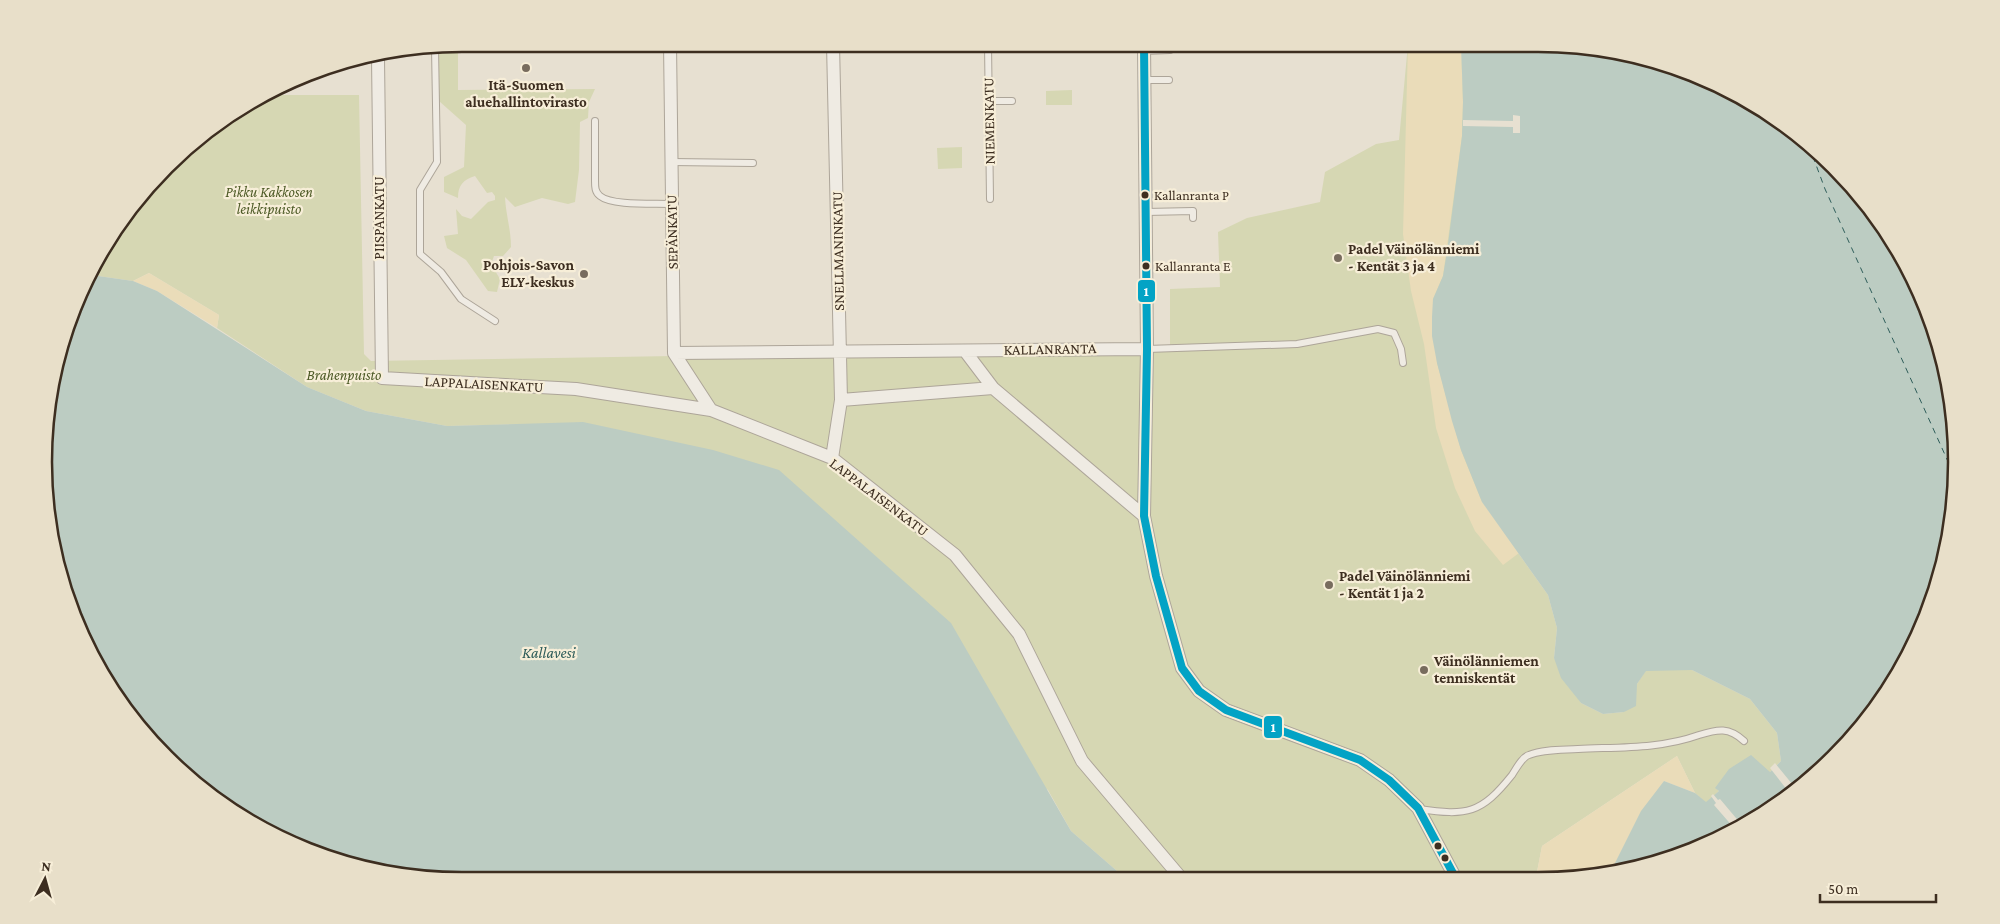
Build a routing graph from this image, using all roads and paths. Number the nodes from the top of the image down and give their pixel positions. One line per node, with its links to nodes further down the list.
1 (436, 53): 18 (lane)
2 (670, 53): 12 (street, SEPÄNKATU)
3 (834, 53): 20 (street, SNELLMANINKATU)
4 (988, 53): 9 (lane, NIEMENKATU)
5 (1144, 53): 7 (street)
6 (378, 61): 24 (street, PIISPANKATU)
7 (1144, 80): 8 (lane); 16 (street)
8 (1169, 80)
9 (988, 101): 10 (lane); 14 (lane, NIEMENKATU)
10 (1012, 101)
11 (595, 120): 15 (lane)
12 (671, 162): 13 (lane); 15 (street, SEPÄNKATU)
13 (753, 163)
14 (990, 199)
15 (672, 204): 22 (street, SEPÄNKATU)
16 (1146, 212): 17 (lane); 19 (street)
17 (1193, 218)
18 (495, 321)
19 (1147, 348): 21 (street, KALLANRANTA); 23 (lane, KALLANRANTA); 29 (street)
20 (840, 351): 21 (street, KALLANRANTA); 22 (street, KALLANRANTA); 26 (street, SNELLMANINKATU)
21 (965, 351): 25 (street)
22 (674, 353): 27 (street)
23 (1403, 363)
24 (382, 378): 27 (street, LAPPALAISENKATU)
25 (993, 388): 26 (street); 29 (street)
26 (841, 400): 28 (street, SNELLMANINKATU)
27 (711, 410): 28 (street, LAPPALAISENKATU)
28 (832, 458): 32 (street, LAPPALAISENKATU)
29 (1144, 516): 31 (street)
30 (1744, 741): 31 (lane)
31 (1418, 808): 33 (street)
32 (1176, 872)
33 (1452, 872)

